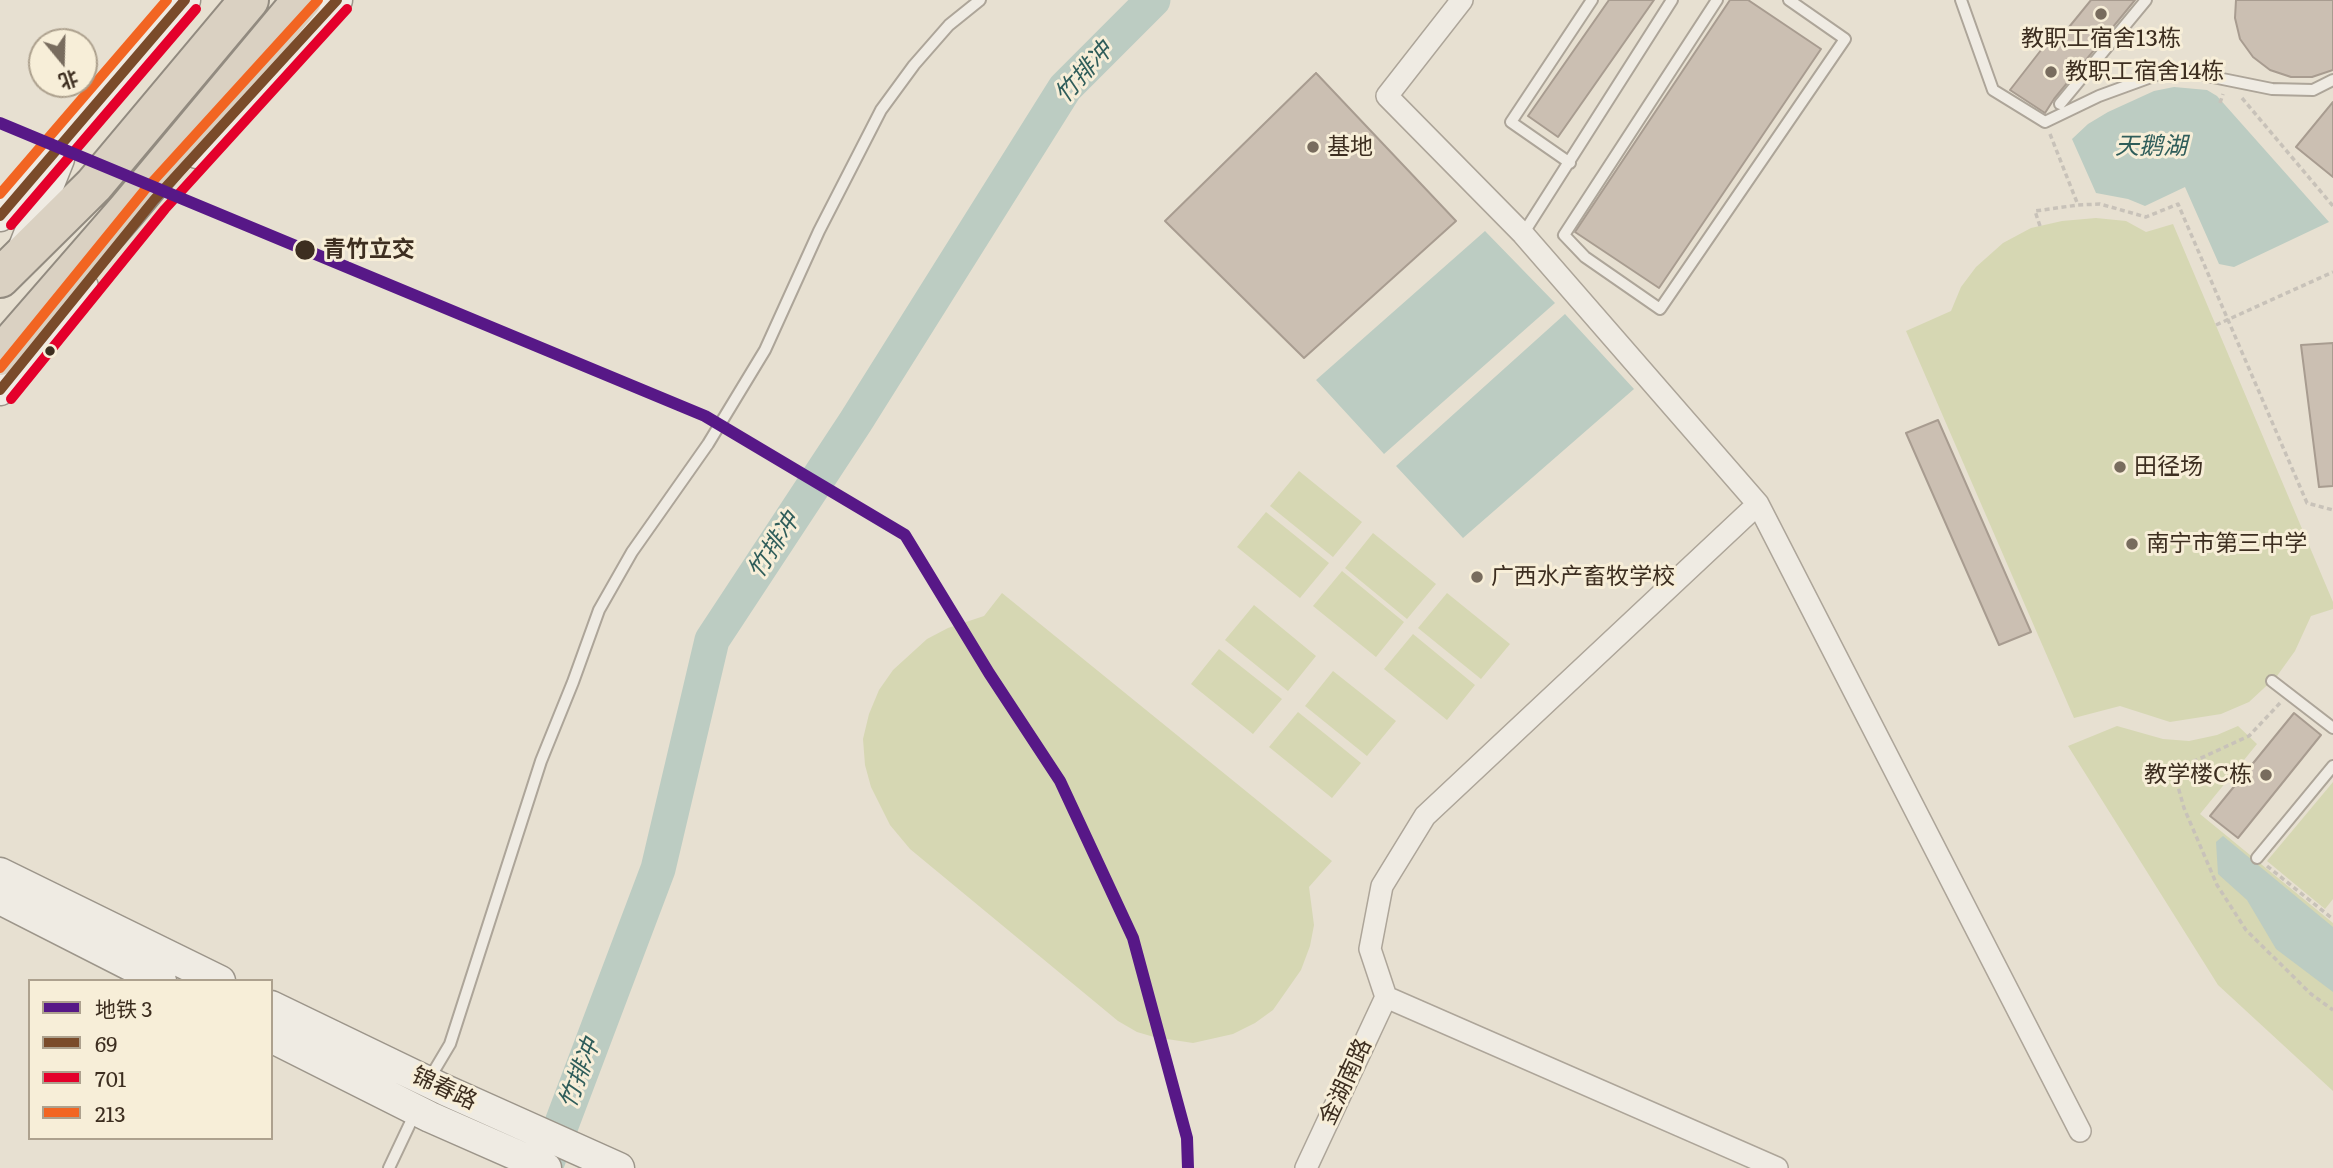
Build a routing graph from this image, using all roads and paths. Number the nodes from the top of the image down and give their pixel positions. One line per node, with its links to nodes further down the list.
1 (185, 0): 17 (main road)
2 (248, 0): 25 (highway)
3 (302, 0): 19 (highway)
4 (337, 0): 19 (main road)
5 (980, 0): 47 (lane)
6 (1462, 0): 24 (street)
7 (1592, 0): 18 (lane)
8 (1672, 0): 18 (lane)
9 (1717, 0): 10 (lane)
10 (1789, 0)
11 (1961, 0): 16 (lane)
12 (2146, 0): 15 (lane)
13 (2333, 80): 14 (lane)
14 (2228, 81): 16 (lane); 21 (path)
15 (2060, 104)
16 (2045, 122): 20 (path)
17 (67, 139): 22 (main road); 25 (main road)
18 (1570, 163): 24 (lane)
19 (140, 205): 29 (highway); 30 (main road)
20 (2078, 205): 23 (path); 27 (path)
21 (2333, 206)
22 (0, 216)
23 (2040, 226)
24 (1523, 234): 31 (street)
25 (9, 268)
26 (2333, 272): 27 (path)
27 (2228, 320): 28 (path); 32 (path)
28 (2216, 325)
29 (11, 343)
30 (0, 390)
31 (1758, 505): 43 (street); 49 (street)
32 (2333, 510)
33 (2272, 681): 34 (lane)
34 (2289, 694): 35 (lane); 45 (path)
35 (2333, 728)
36 (2333, 766): 37 (lane)
37 (2257, 858): 40 (path)
38 (0, 873): 42 (main road)
39 (0, 899): 41 (main road)
40 (2333, 919)
41 (157, 979)
42 (216, 979)
43 (1386, 996): 53 (street, 金湖南路); 54 (street)
44 (273, 1007): 47 (main road, 锦春路)
45 (2333, 1010)
46 (273, 1038): 48 (main road, 锦春路)
47 (436, 1086): 52 (main road, 锦春路)
48 (423, 1113): 50 (lane); 51 (main road, 锦春路)
49 (2080, 1131)
50 (390, 1168)
51 (546, 1168)
52 (619, 1168)
53 (1306, 1168)
54 (1777, 1168)

